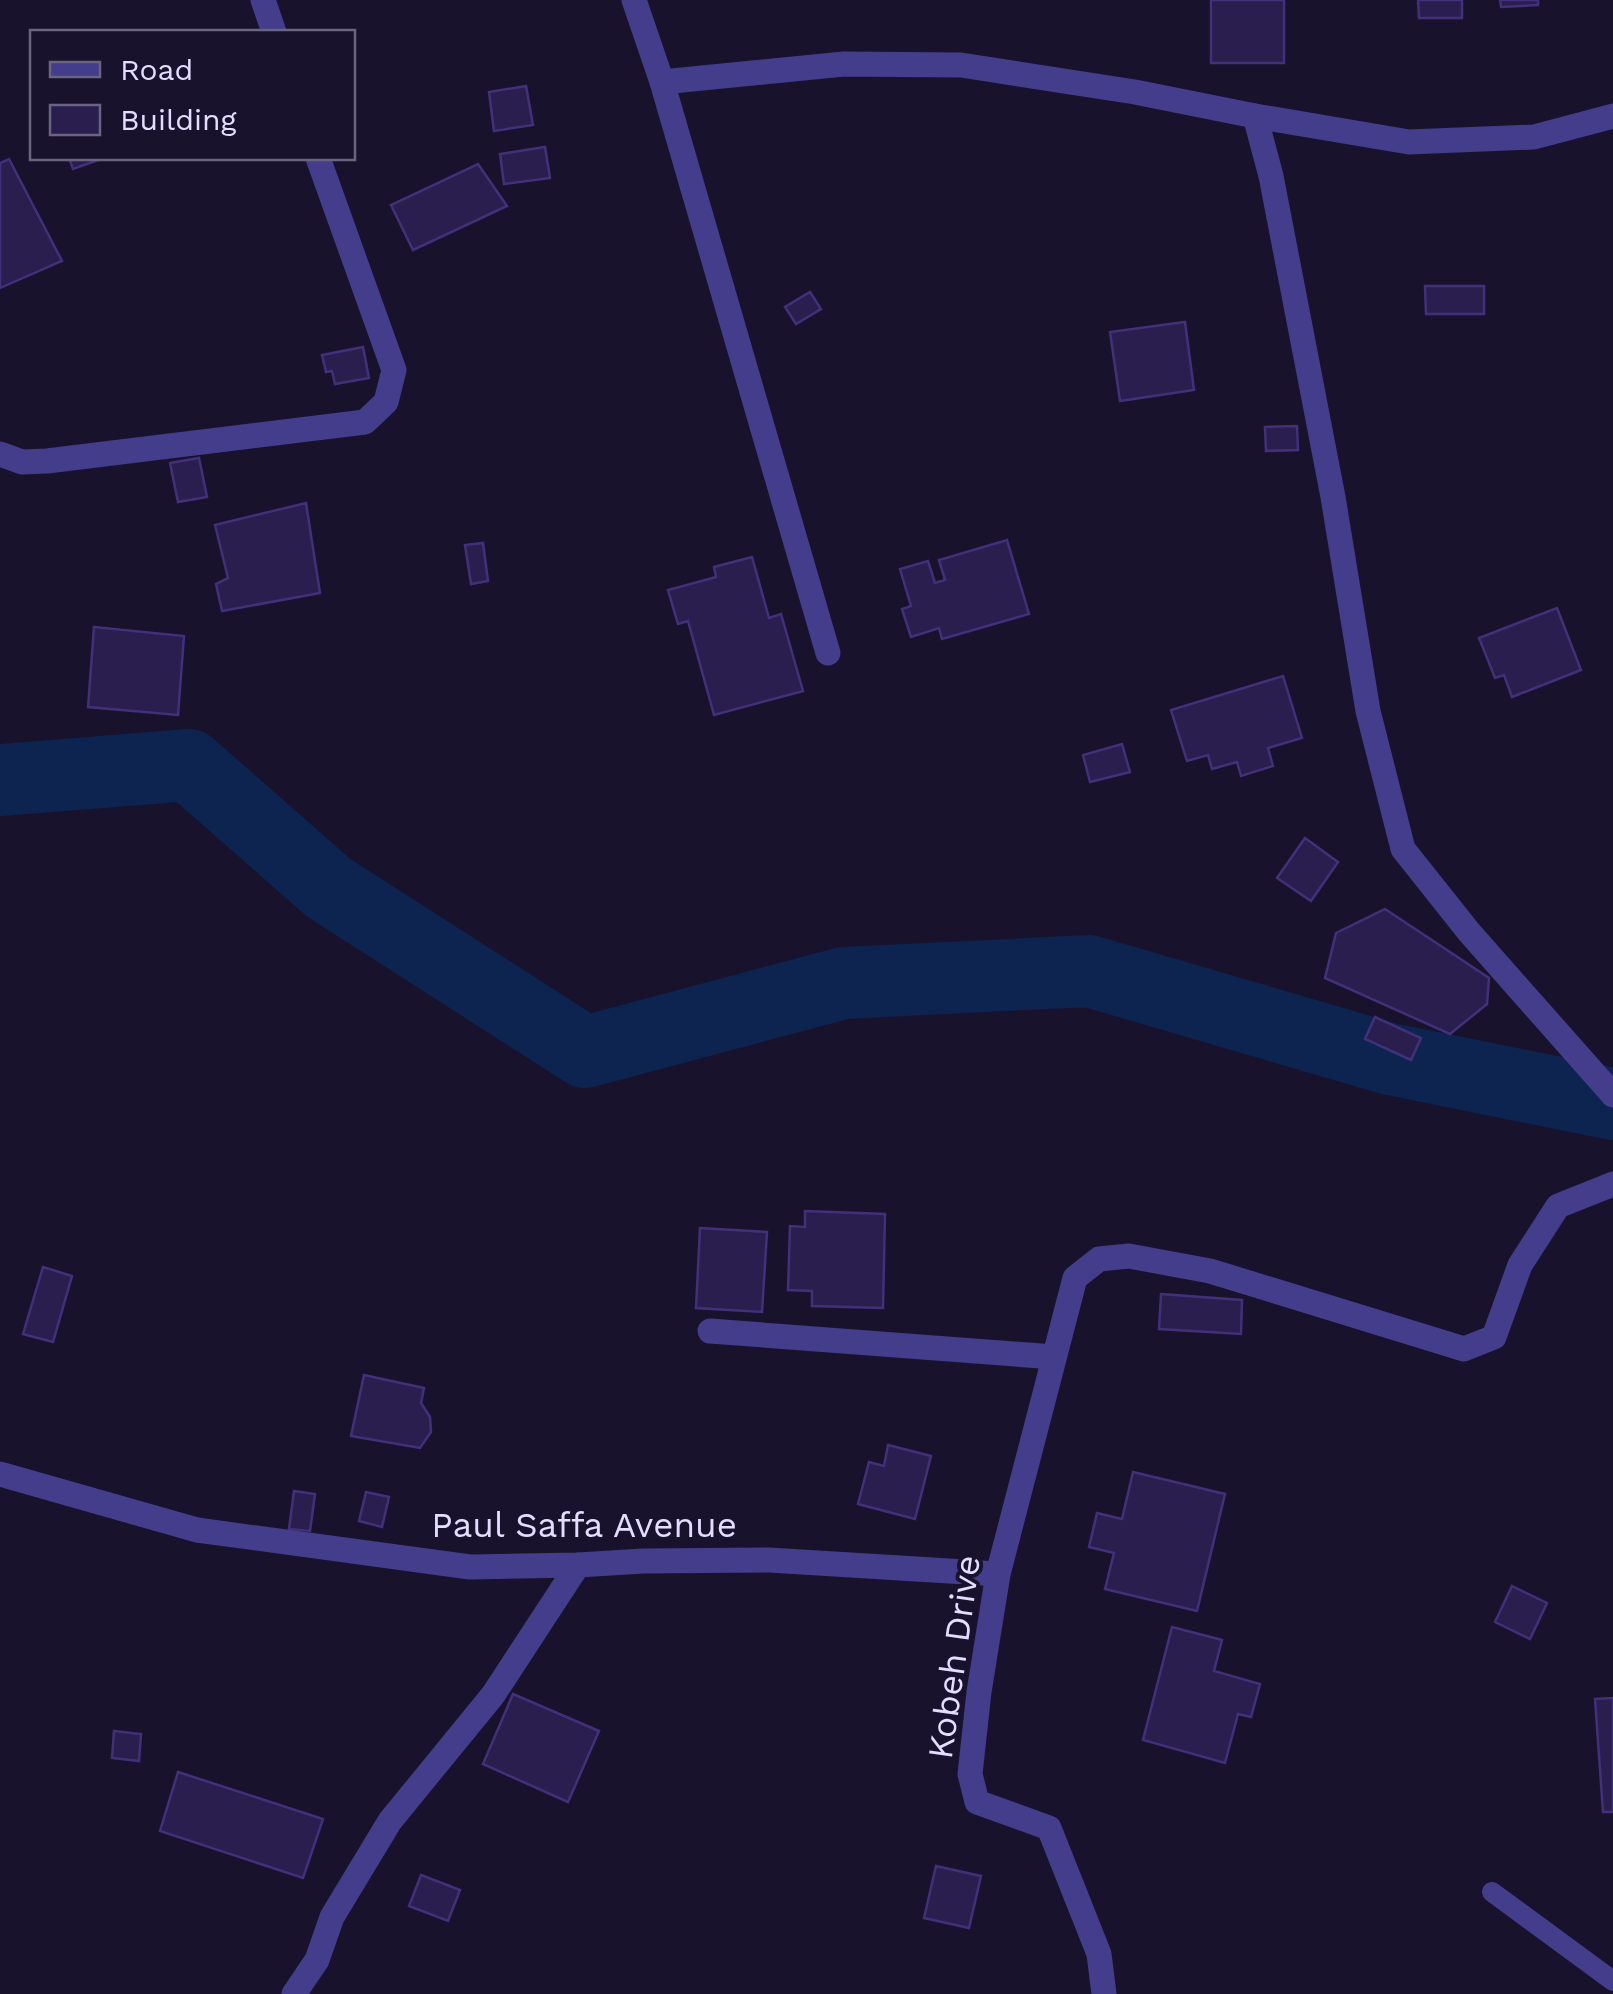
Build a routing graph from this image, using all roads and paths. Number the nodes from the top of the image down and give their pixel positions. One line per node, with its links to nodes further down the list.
1 (263, 0): 3 (street)
2 (634, 0): 4 (street)
3 (273, 30)
4 (662, 82): 5 (street); 9 (street)
5 (1255, 116): 6 (street); 10 (street)
6 (1613, 116)
7 (319, 160): 8 (street)
8 (0, 454)
9 (828, 652)
10 (1613, 1094)
11 (1613, 1184): 13 (street, Kobeh Drive)
12 (710, 1331): 13 (street)
13 (1054, 1357): 16 (street, Kobeh Drive)
14 (0, 1474): 15 (street, Paul Saffa Avenue)
15 (578, 1565): 16 (street, Paul Saffa Avenue); 19 (street)
16 (998, 1574): 20 (street, Kobeh Drive)
17 (1492, 1892): 18 (lane)
18 (1613, 1981)
19 (294, 1994)
20 (1104, 1994)

